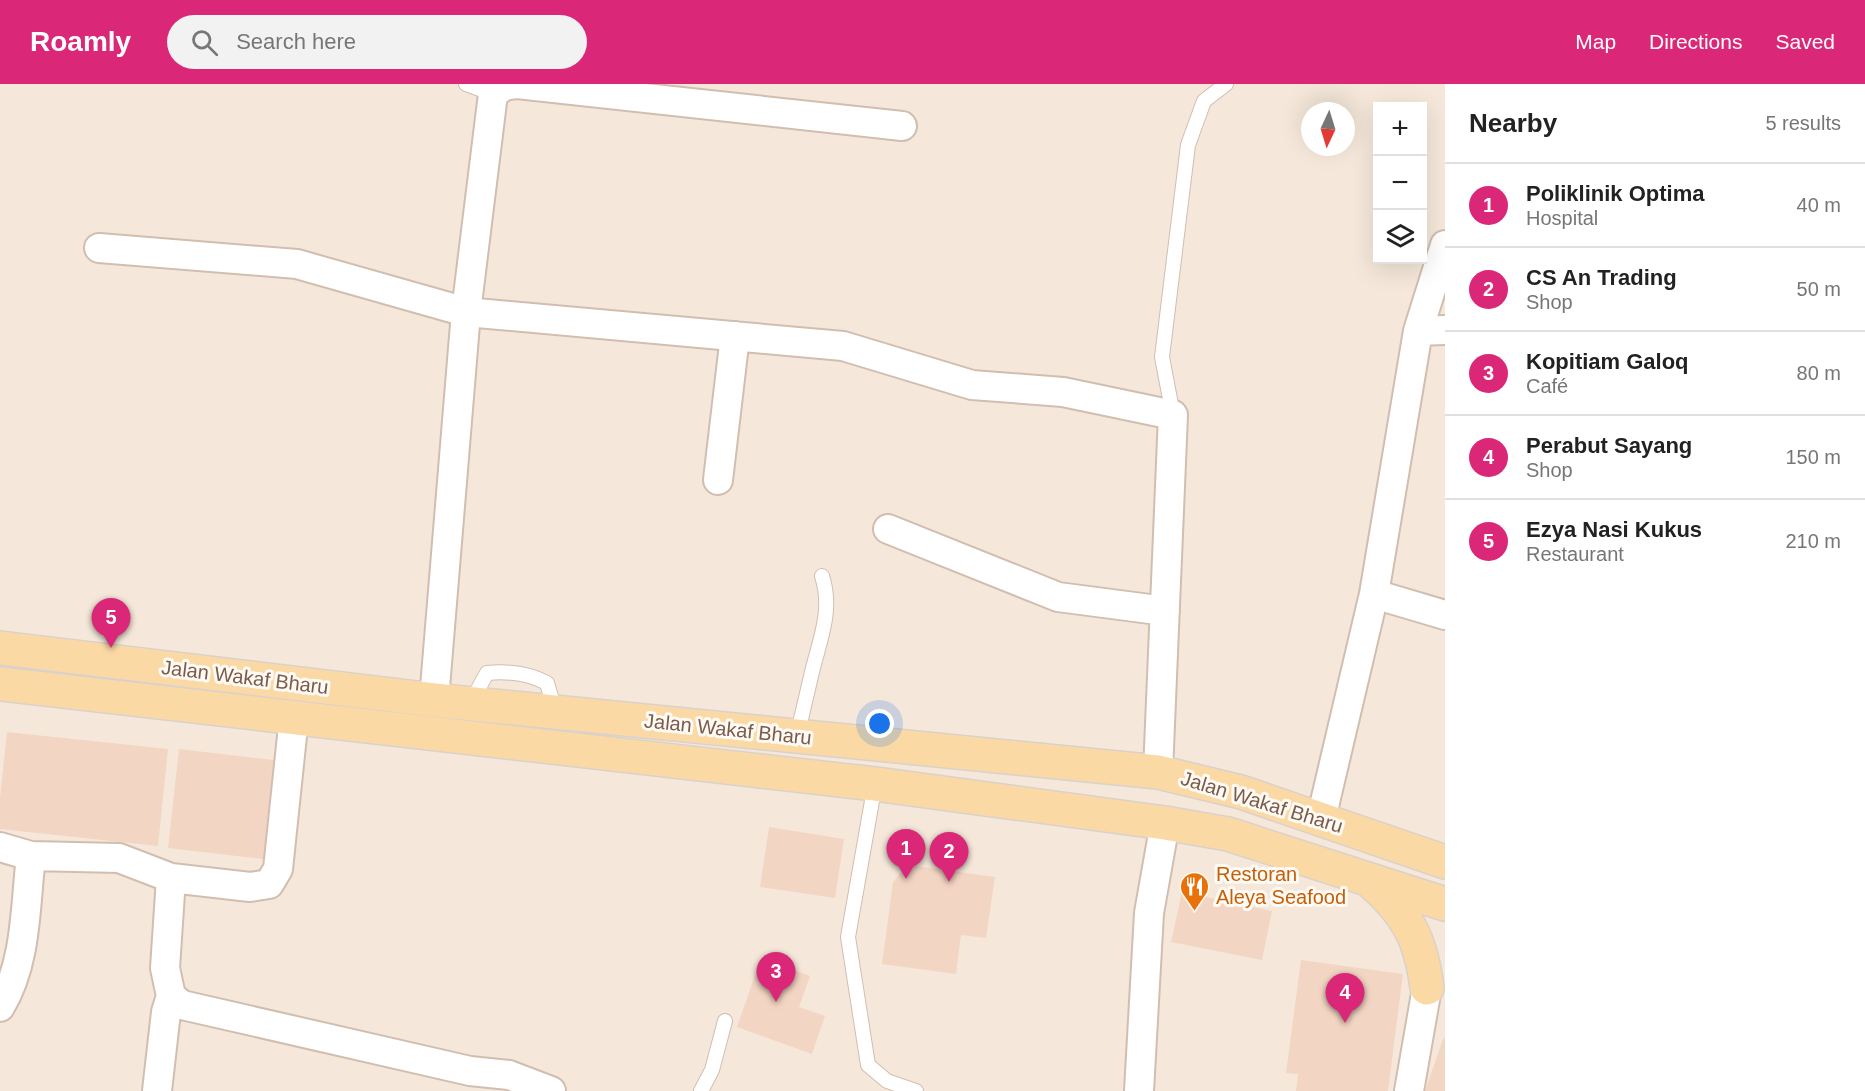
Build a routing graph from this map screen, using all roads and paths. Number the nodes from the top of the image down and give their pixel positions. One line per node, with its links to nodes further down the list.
1 (466, 84): 3 (lane)
2 (1226, 84): 10 (lane)
3 (493, 94): 4 (street); 7 (street)
4 (902, 126)
5 (1445, 245): 8 (street)
6 (99, 248): 7 (street)
7 (466, 312): 9 (street); 19 (street)
8 (1431, 331): 14 (street)
9 (735, 336): 10 (street); 11 (street)
10 (1173, 415): 15 (street)
11 (718, 480)
12 (888, 529): 15 (street)
13 (822, 576): 21 (lane)
14 (1374, 594): 16 (street); 24 (street)
15 (1165, 611): 22 (street)
16 (1445, 615)
17 (0, 648): 19 (main road, Jalan Wakaf Bharu)
18 (0, 684): 20 (main road, Jalan Wakaf Bharu)
19 (434, 700): 21 (main road, Jalan Wakaf Bharu)
20 (294, 717): 23 (main road, Jalan Wakaf Bharu); 29 (street)
21 (797, 736): 22 (main road, Jalan Wakaf Bharu)
22 (1158, 772): 24 (main road, Jalan Wakaf Bharu)
23 (876, 784): 25 (main road, Jalan Wakaf Bharu); 40 (lane)
24 (1320, 819): 28 (main road, Jalan Wakaf Bharu)
25 (1165, 824): 30 (main road, Jalan Wakaf Bharu); 41 (street)
26 (0, 847): 27 (street)
27 (31, 856): 29 (street); 34 (street)
28 (1445, 862)
29 (171, 878): 33 (street)
30 (1368, 880): 31 (main road, Jalan Wakaf Bharu); 32 (main road)
31 (1445, 904)
32 (1439, 982): 42 (street)
33 (171, 996): 36 (street); 37 (street)
34 (0, 1007)
35 (725, 1021): 39 (lane)
36 (466, 1081): 38 (street)
37 (157, 1091)
38 (551, 1091)
39 (701, 1091)
40 (916, 1091)
41 (1139, 1091)
42 (1409, 1091)

